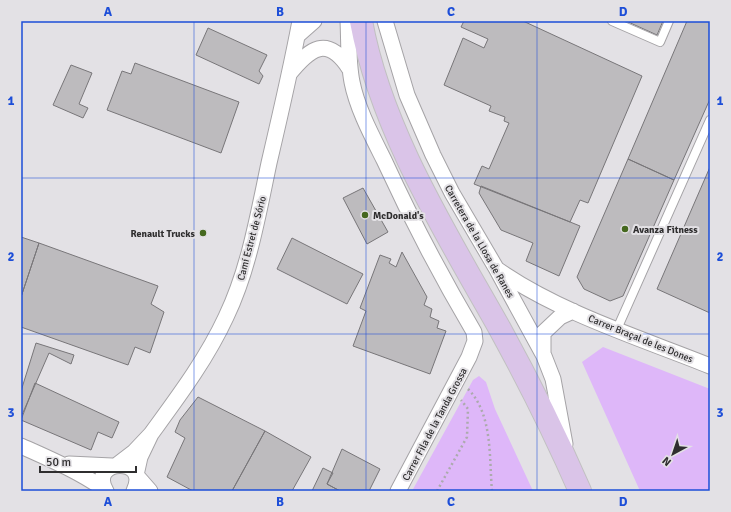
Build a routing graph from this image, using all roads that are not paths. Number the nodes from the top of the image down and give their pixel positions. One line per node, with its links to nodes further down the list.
1 (314, 21): 7 (street)
2 (348, 21): 8 (street)
3 (361, 21): 18 (main road)
4 (385, 21): 11 (street, Carretera de la Llosa de Ranes)
5 (612, 21): 6 (lane)
6 (669, 21)
7 (299, 28): 9 (street, Camí Estret de Sório)
8 (349, 68): 9 (street); 25 (street, Carrer Fila de la Tanda Grossa)
9 (288, 74): 16 (street, Camí Estret de Sório)
10 (710, 120): 13 (lane)
11 (496, 268): 12 (street, Carrer Braçal de les Dones); 14 (street, Carretera de la Llosa de Ranes)
12 (573, 311): 13 (street, Carrer Braçal de les Dones); 14 (street)
13 (617, 329): 15 (street, Carrer Braçal de les Dones)
14 (544, 356): 18 (street, Carretera de la Llosa de Ranes)
15 (710, 366)
16 (151, 434): 20 (street, Camí Estret de Sório); 21 (street, Camí Estret de Sório)
17 (21, 446): 19 (street)
18 (568, 463): 26 (main road)
19 (62, 464): 20 (street); 22 (street)
20 (115, 465): 21 (street); 22 (street)
21 (136, 475): 23 (street, Camí Estret de Sório); 24 (street)
22 (104, 490)
23 (134, 491)
24 (150, 491)
25 (398, 491)
26 (580, 491)

